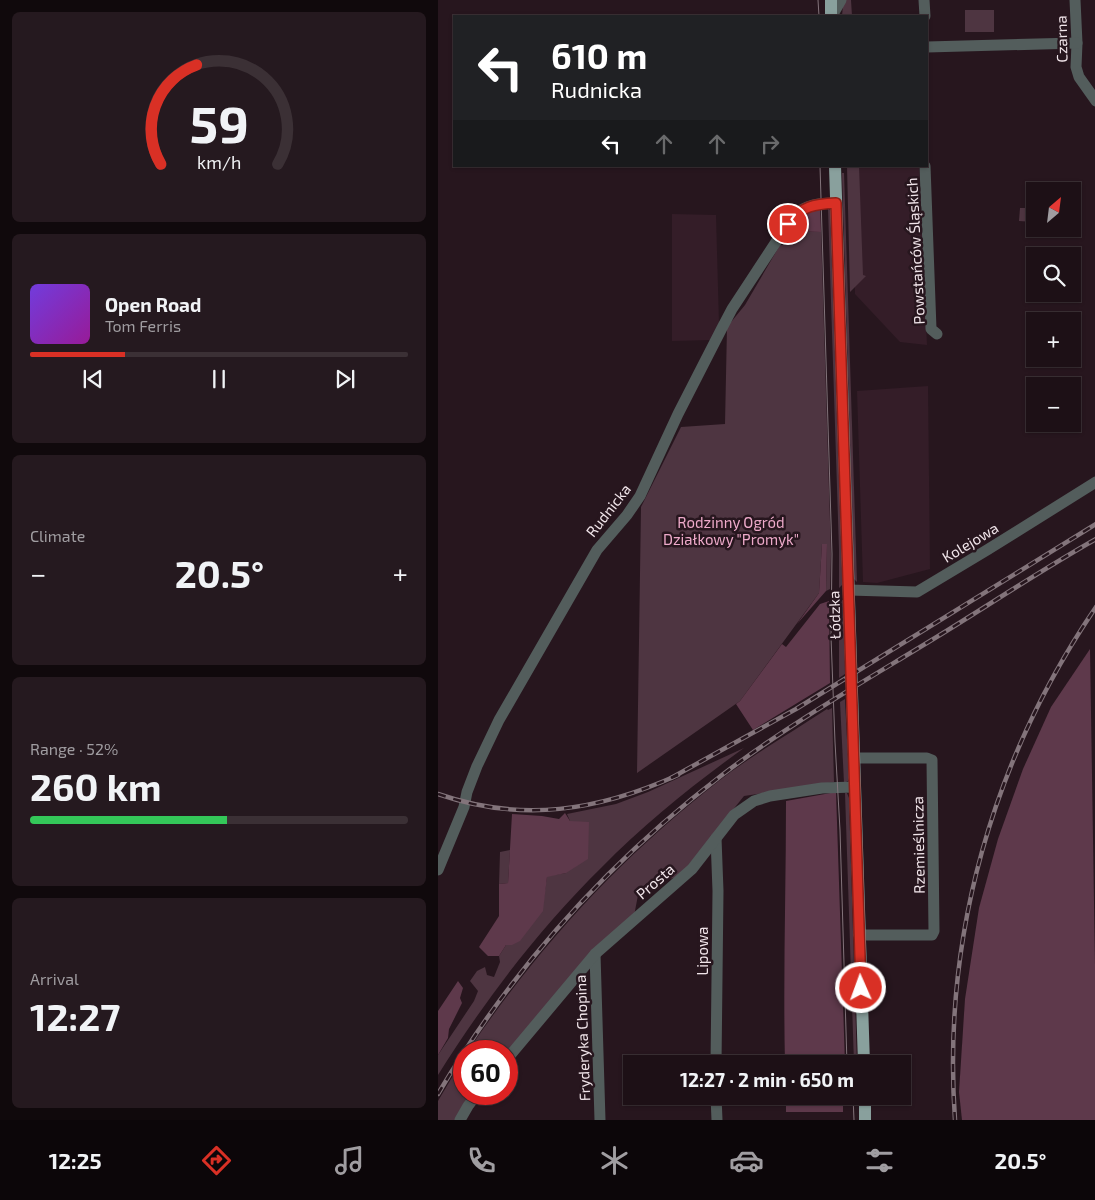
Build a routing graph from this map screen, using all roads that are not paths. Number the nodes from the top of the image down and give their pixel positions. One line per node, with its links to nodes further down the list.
1 (831, 0): 5 (main road)
2 (841, 0): 6 (street)
3 (924, 0): 7 (street)
4 (1075, 0): 8 (street, Czarna)
5 (832, 15)
6 (833, 15)
7 (925, 15)
8 (1077, 43): 9 (street); 10 (street, Czarna)
9 (928, 46)
10 (1096, 101)
11 (835, 167): 13 (main road, Łódzka)
12 (925, 167): 14 (street, Powstańców Śląskich)
13 (836, 203): 16 (main road, Łódzka); 20 (street, Rudnicka)
14 (937, 334)
15 (1096, 482): 16 (street, Kolejowa)
16 (849, 590): 17 (main road, Łódzka)
17 (854, 758): 18 (main road, Łódzka); 21 (street, Rzemieślnicza)
18 (855, 787): 19 (street, Prosta); 21 (main road, Łódzka)
19 (716, 838): 22 (street, Prosta); 24 (street, Lipowa)
20 (438, 870)
21 (859, 935): 25 (main road, Łódzka)
22 (595, 954): 23 (street, Prosta); 30 (street, Fryderyka Chopina)
23 (518, 1046)
24 (716, 1055)
25 (864, 1055)
26 (469, 1105): 29 (street)
27 (716, 1105): 31 (street)
28 (865, 1105): 32 (main road)
29 (460, 1120)
30 (600, 1120)
31 (717, 1120)
32 (865, 1120)

